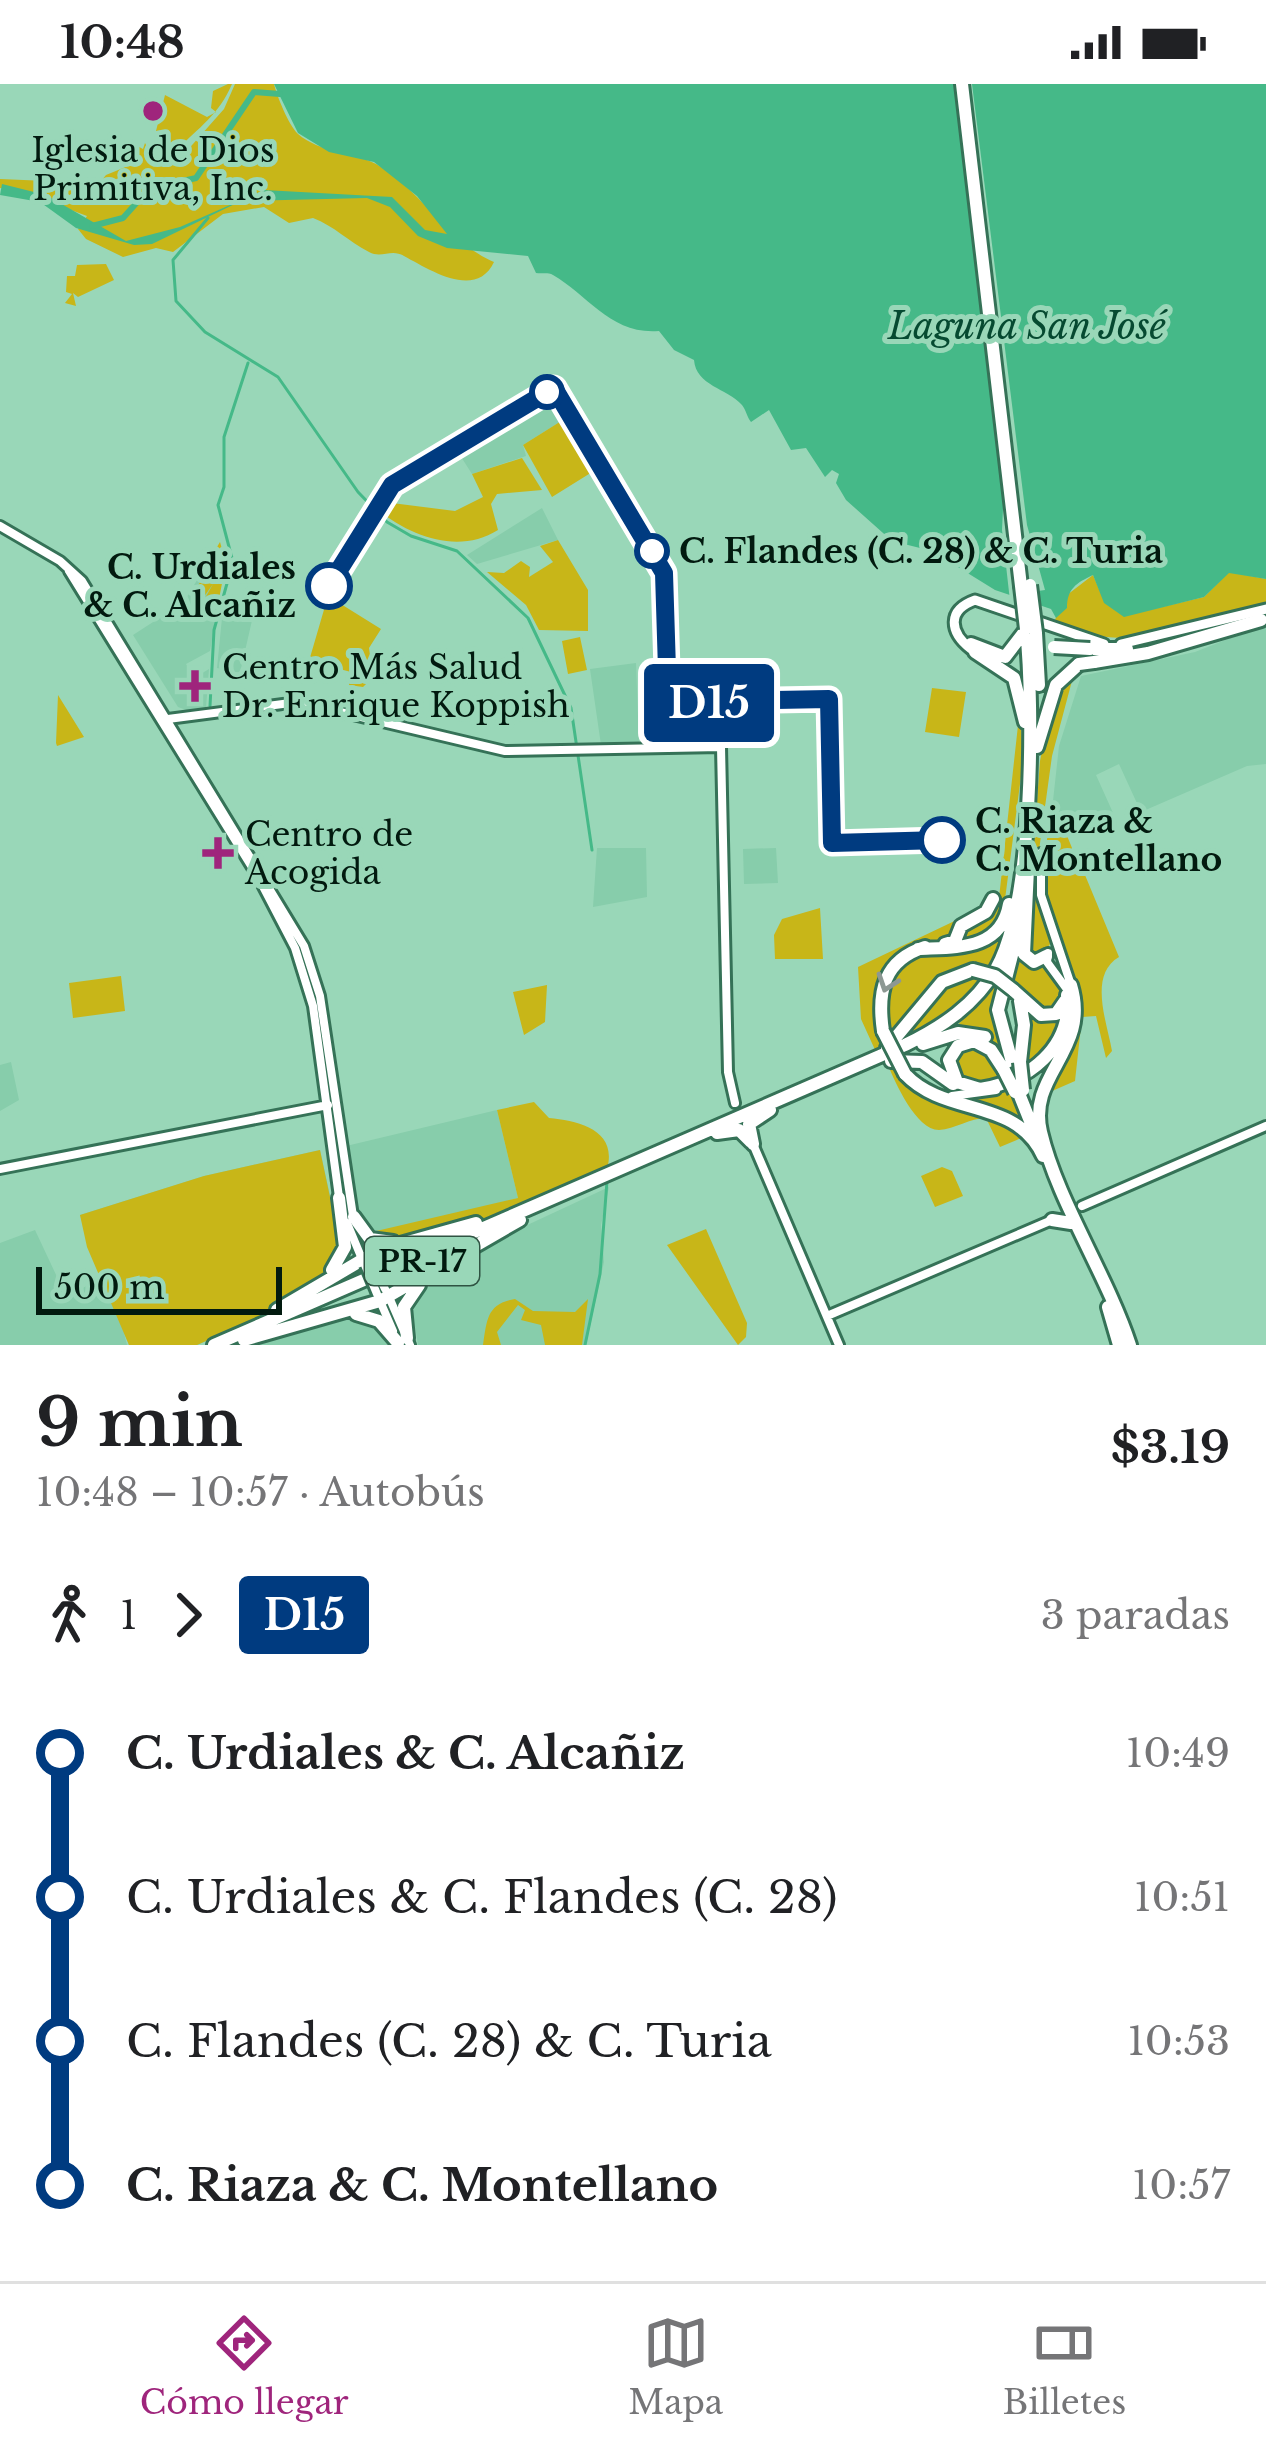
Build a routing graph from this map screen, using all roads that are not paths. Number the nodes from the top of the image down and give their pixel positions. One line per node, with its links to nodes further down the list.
1 (964, 84): 6 (highway, PR-17, bridge)
2 (0, 526): 3 (street)
3 (64, 565): 9 (street); 12 (street)
4 (1265, 616): 5 (main road); 8 (highway); 8 (main road)
5 (1191, 630): 7 (main road); 8 (highway)
6 (1031, 631): 7 (highway); 8 (highway, bridge); 10 (highway, PR-17)
7 (973, 648): 8 (main road); 10 (highway)
8 (1086, 657): 10 (highway)
9 (168, 719): 13 (street); 27 (street)
10 (1034, 747): 11 (highway, PR-17); 15 (highway, PR-17)
11 (1025, 808): 16 (highway); 24 (highway, PR-17)
12 (230, 834): 13 (street); 28 (street)
13 (248, 848): 28 (street)
14 (1041, 853): 19 (street)
15 (1028, 868): 17 (highway, PR-17); 19 (highway)
16 (1000, 899): 18 (highway); 18 (highway)
17 (1020, 923): 22 (highway, PR-17); 26 (highway)
18 (918, 949): 25 (highway, one-way to 25, bridge)
19 (1055, 958): 20 (street)
20 (1068, 987): 21 (highway); 26 (street); 26 (highway); 32 (highway)
21 (1013, 990): 24 (highway, bridge); 26 (highway)
22 (923, 1044): 23 (highway, PR-17); 26 (highway)
23 (884, 1061): 26 (highway); 29 (highway, PR-17)
24 (850, 1069): 29 (highway, PR-17)
25 (908, 1077): 26 (street); 36 (highway)
26 (1014, 1078): 32 (highway)
27 (735, 1103): 29 (highway); 31 (highway)
28 (330, 1105): 34 (street); 35 (street); 38 (street)
29 (770, 1106): 31 (highway, PR-17); 33 (highway)
30 (1266, 1126): 36 (street)
31 (715, 1131): 33 (highway); 37 (highway, PR-17)
32 (1038, 1133): 36 (highway)
33 (753, 1144): 46 (street)
34 (0, 1168)
35 (340, 1198): 41 (street); 43 (highway)
36 (1071, 1209): 39 (highway); 51 (highway); 51 (highway)
37 (519, 1216): 40 (highway); 42 (highway); 47 (highway, PR-17)
38 (354, 1217): 40 (highway); 41 (street)
39 (1052, 1220): 46 (street)
40 (418, 1238): 41 (highway)
41 (367, 1260): 43 (highway); 44 (street, bridge)
42 (428, 1277): 44 (highway); 48 (highway)
43 (322, 1280): 47 (highway)
44 (383, 1295): 45 (highway); 48 (street)
45 (337, 1315): 47 (highway); 48 (highway)
46 (827, 1316): 50 (street)
47 (236, 1341): 49 (highway, PR-17)
48 (404, 1343)
49 (214, 1345)
50 (839, 1345)
51 (1126, 1345)

